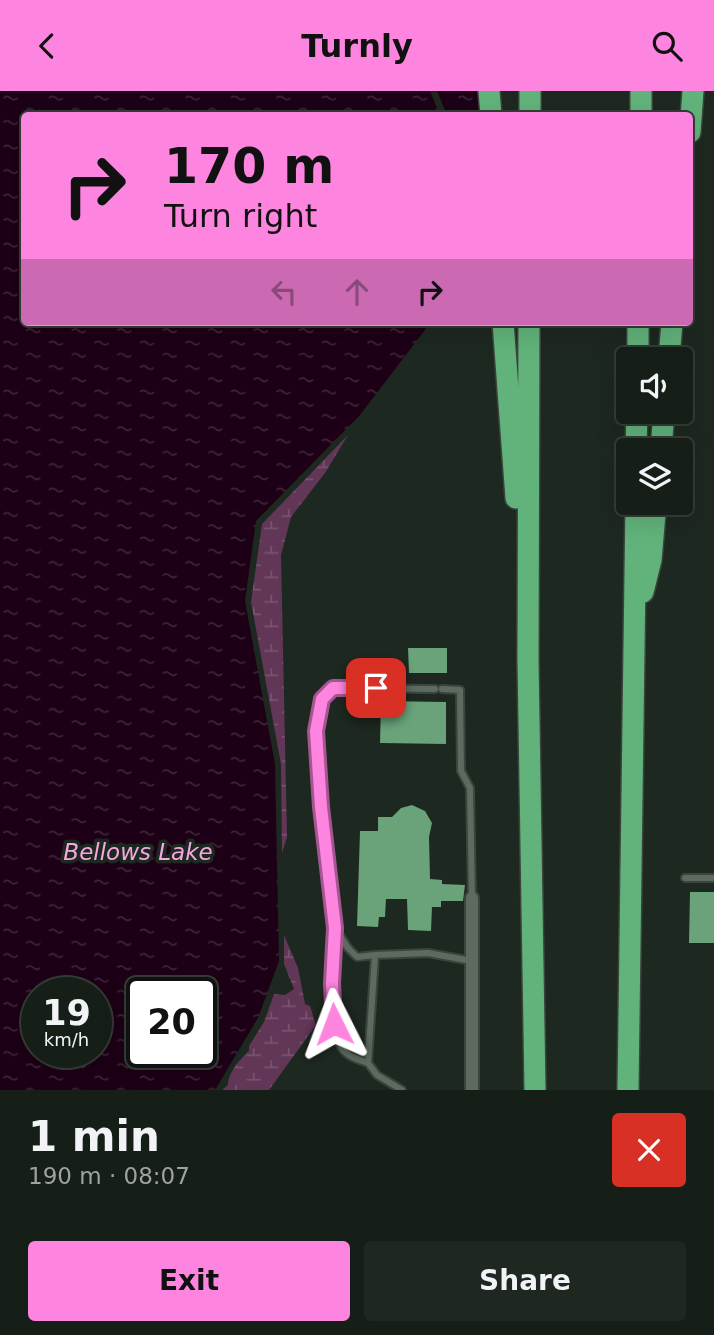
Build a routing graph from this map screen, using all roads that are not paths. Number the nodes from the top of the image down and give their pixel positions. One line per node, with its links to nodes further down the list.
1 (489, 91): 5 (highway)
2 (530, 91): 6 (highway)
3 (641, 91): 7 (highway)
4 (693, 91): 8 (highway)
5 (491, 112)
6 (530, 112)
7 (641, 112)
8 (691, 112)
9 (503, 326): 18 (highway)
10 (529, 326): 18 (highway)
11 (638, 326): 13 (highway)
12 (672, 326): 14 (highway)
13 (638, 347)
14 (670, 347)
15 (636, 515): 17 (highway)
16 (655, 515): 17 (highway)
17 (634, 632): 29 (highway)
18 (528, 660): 28 (highway)
19 (685, 878): 20 (lane)
20 (714, 878)
21 (472, 898): 22 (lane); 24 (street)
22 (335, 928): 23 (lane); 25 (lane)
23 (374, 955): 24 (lane); 25 (lane)
24 (472, 961): 27 (street)
25 (368, 1063): 26 (lane)
26 (402, 1090)
27 (472, 1090)
28 (535, 1090)
29 (628, 1090)

